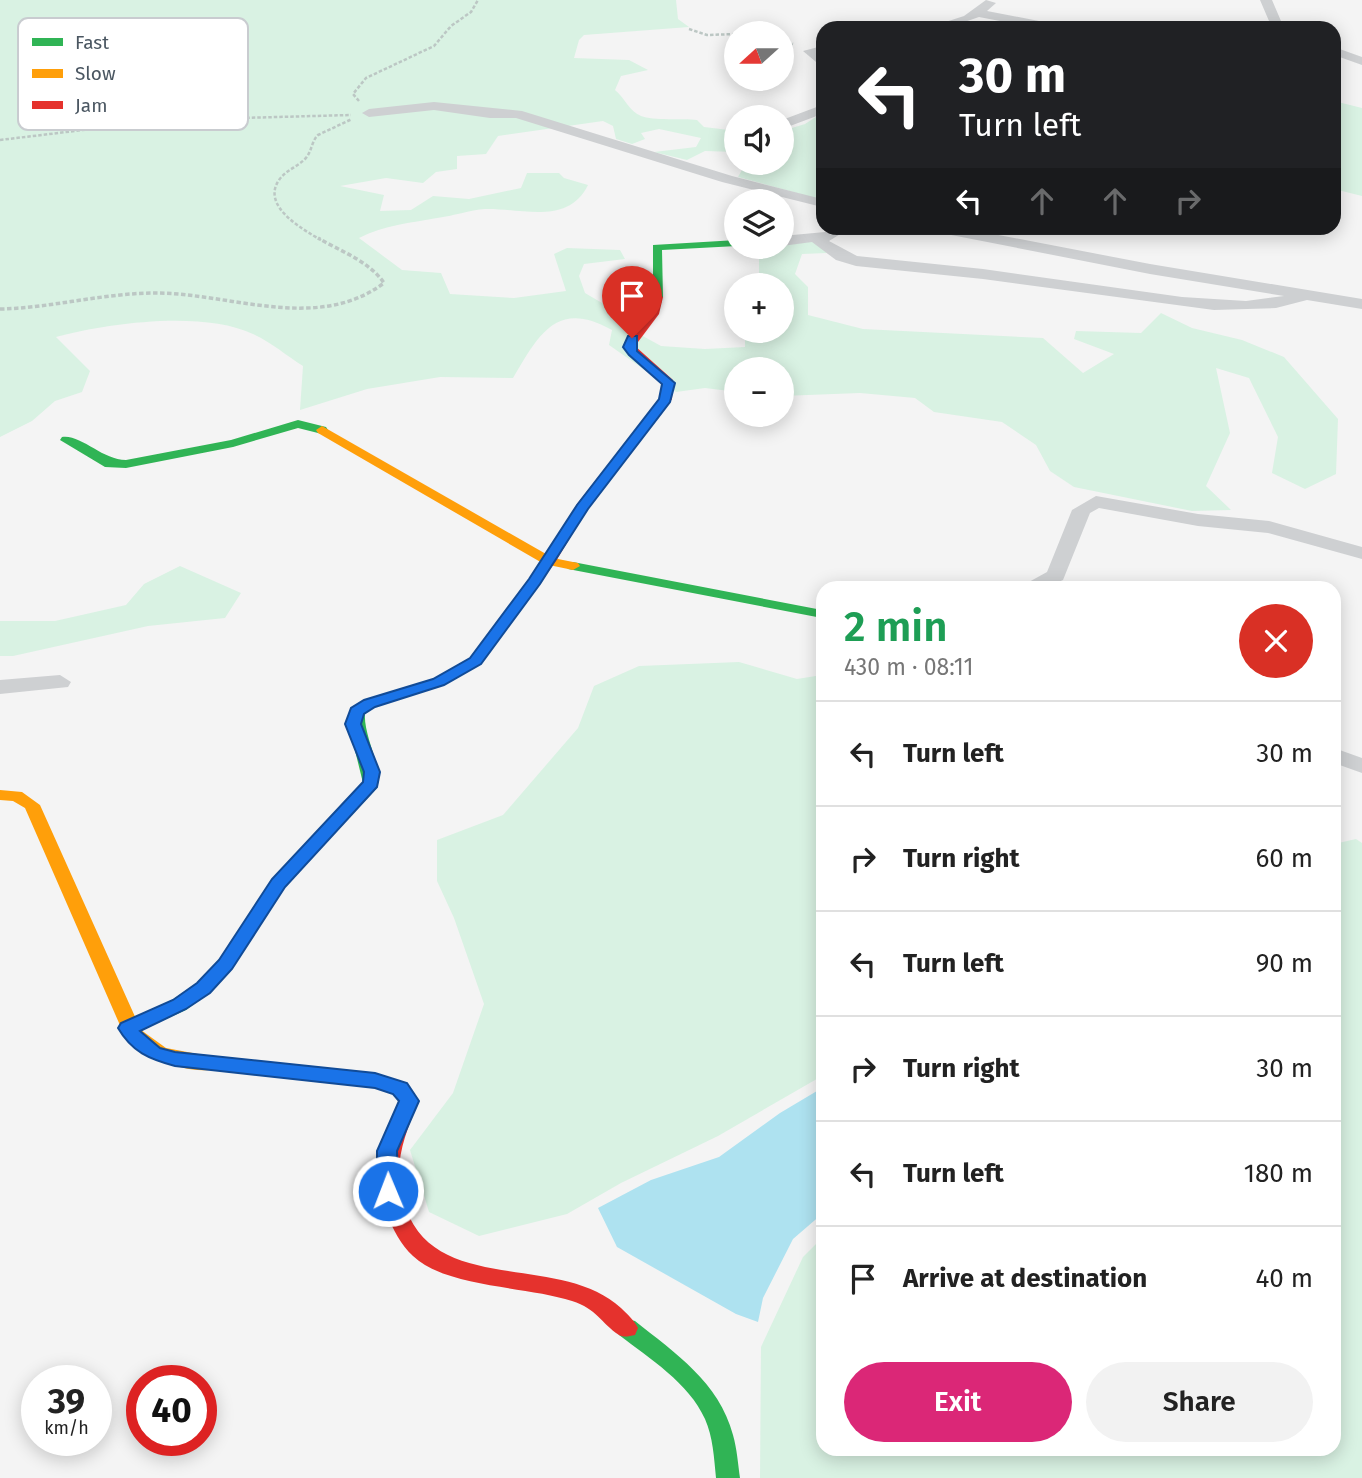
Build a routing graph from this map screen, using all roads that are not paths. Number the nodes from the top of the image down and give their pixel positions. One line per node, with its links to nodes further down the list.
1 (993, 0): 3 (street)
2 (1266, 0): 6 (street)
3 (979, 13): 4 (street); 5 (street)
4 (954, 21)
5 (1023, 21)
6 (1275, 21)
7 (1341, 54): 8 (street)
8 (1362, 61)
9 (816, 111): 11 (street)
10 (369, 113): 13 (street)
11 (794, 120)
12 (730, 175): 13 (street)
13 (727, 179): 14 (street)
14 (816, 201)
15 (831, 235): 17 (street)
16 (978, 235): 20 (street)
17 (817, 239): 18 (street); 20 (street)
18 (794, 240)
19 (724, 243): 24 (street)
20 (1303, 296): 21 (street)
21 (1362, 304)
22 (66, 440): 24 (street)
23 (1362, 553): 25 (street)
24 (549, 561): 26 (street); 32 (street)
25 (1044, 581)
26 (816, 613)
27 (60, 682): 28 (street)
28 (0, 687)
29 (1341, 758): 30 (street)
30 (1362, 766)
31 (0, 795): 32 (street)
32 (128, 1028): 33 (street)
33 (728, 1478)

